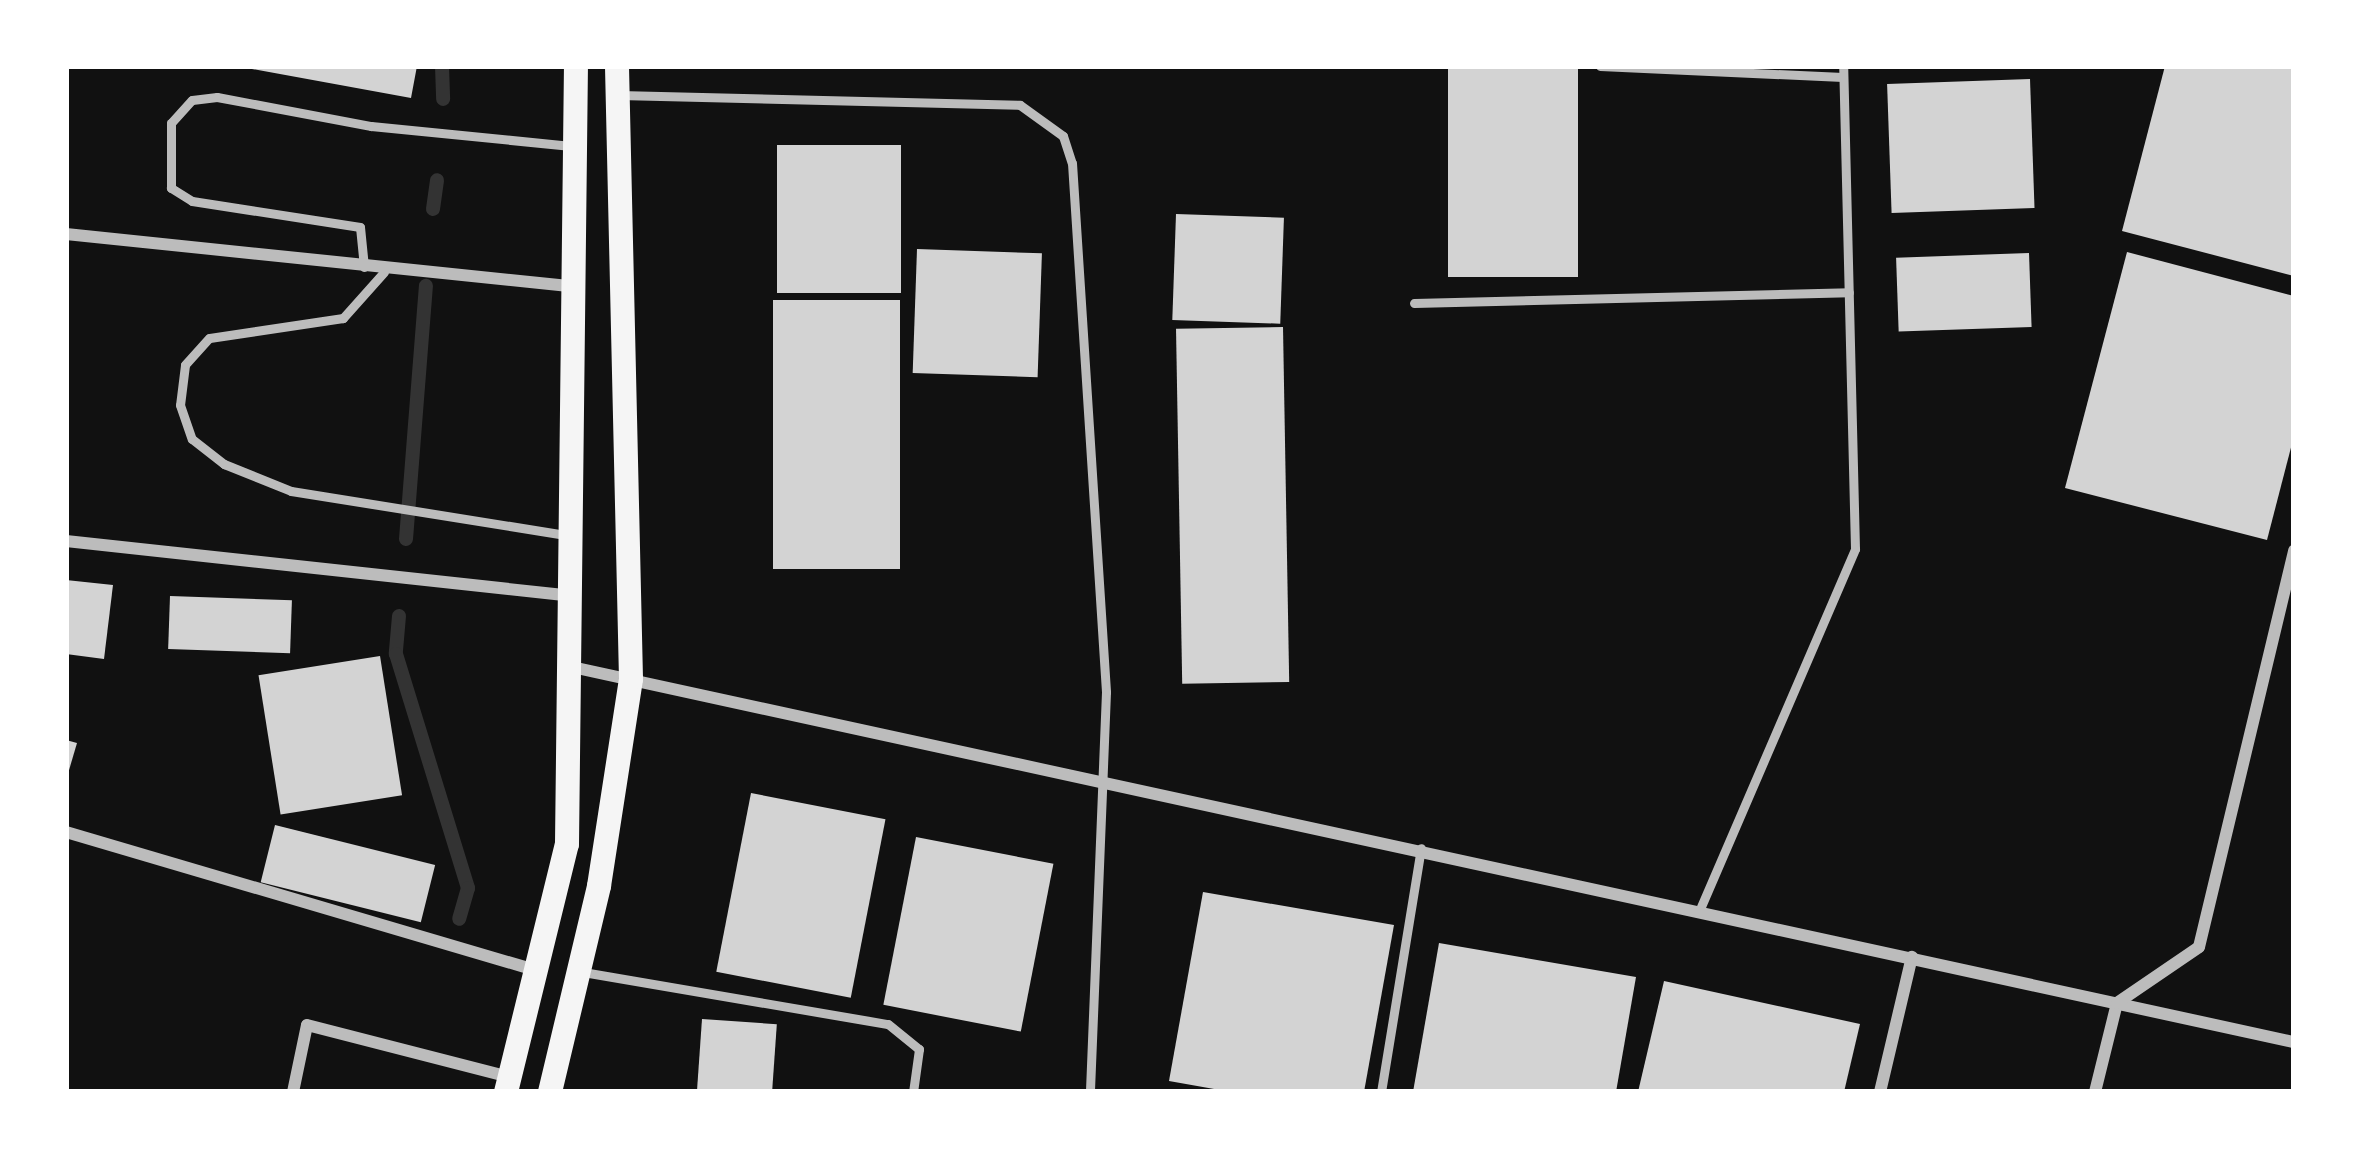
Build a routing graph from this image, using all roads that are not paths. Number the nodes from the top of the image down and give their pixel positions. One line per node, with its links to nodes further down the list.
1 (576, 66): 6 (main road)
2 (617, 66): 5 (main road)
3 (1600, 66): 4 (lane)
4 (1843, 72): 11 (lane)
5 (619, 95): 18 (main road); 19 (lane)
6 (576, 146): 8 (lane); 10 (main road)
7 (66, 234): 8 (street)
8 (363, 270): 9 (street)
9 (384, 272): 10 (street); 13 (lane)
10 (578, 287): 13 (main road)
11 (1849, 292): 12 (lane); 22 (lane)
12 (1414, 303)
13 (575, 536): 16 (main road)
14 (66, 541): 16 (street)
15 (2294, 550): 26 (street)
16 (574, 596): 17 (main road)
17 (572, 667): 18 (street); 25 (main road)
18 (631, 679): 19 (street); 24 (main road)
19 (1108, 780): 21 (street); 32 (lane)
20 (66, 832): 25 (street)
21 (1421, 848): 22 (street); 33 (lane)
22 (1700, 910): 23 (street)
23 (1912, 956): 26 (street); 34 (street)
24 (578, 971): 30 (main road); 31 (lane)
25 (540, 972): 28 (main road)
26 (2117, 1003): 27 (street); 35 (street)
27 (2294, 1042)
28 (508, 1085): 29 (street)
29 (293, 1092)
30 (550, 1092)
31 (913, 1092)
32 (1090, 1092)
33 (1381, 1092)
34 (1880, 1092)
35 (2095, 1092)

